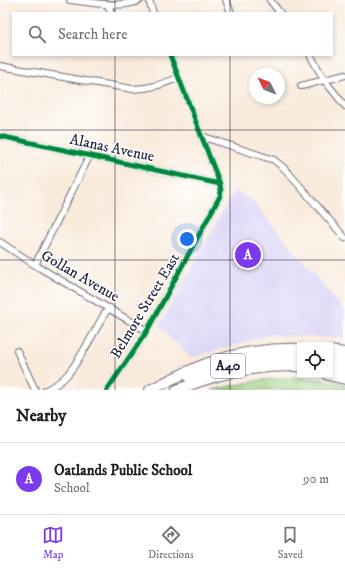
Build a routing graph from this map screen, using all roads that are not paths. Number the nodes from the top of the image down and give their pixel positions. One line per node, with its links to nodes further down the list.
1 (70, 0): 6 (street)
2 (140, 0): 6 (street)
3 (148, 0): 8 (street)
4 (226, 0): 9 (street)
5 (270, 0): 10 (street)
6 (108, 4): 7 (street)
7 (111, 12)
8 (154, 12)
9 (231, 12)
10 (279, 12)
11 (170, 56): 15 (street)
12 (311, 56): 16 (street)
13 (0, 66): 15 (street)
14 (345, 75): 16 (street)
15 (178, 78): 20 (street)
16 (325, 80): 17 (street); 18 (street)
17 (301, 86)
18 (345, 106)
19 (0, 136): 21 (street, Alanas Avenue)
20 (201, 136): 22 (street); 23 (street)
21 (90, 155): 22 (street, Alanas Avenue); 25 (street)
22 (220, 184): 27 (street, Belmore Street East)
23 (345, 238)
24 (1, 244): 25 (street, Gollan Avenue)
25 (35, 265): 26 (street, Gollan Avenue)
26 (110, 308): 27 (street, Gollan Avenue); 43 (street)
27 (147, 331): 44 (street, Belmore Street East)
28 (297, 349): 45 (highway)
29 (17, 351): 42 (street)
30 (333, 351): 31 (highway)
31 (345, 353)
32 (297, 358): 46 (highway, A40)
33 (333, 361): 34 (highway)
34 (345, 363)
35 (297, 366): 41 (highway, A40)
36 (333, 368): 37 (highway)
37 (345, 370)
38 (297, 372): 41 (highway)
39 (333, 376): 40 (highway)
40 (345, 379)
41 (181, 388)
42 (35, 390)
43 (46, 390)
44 (107, 390)
45 (150, 390)
46 (160, 390)

